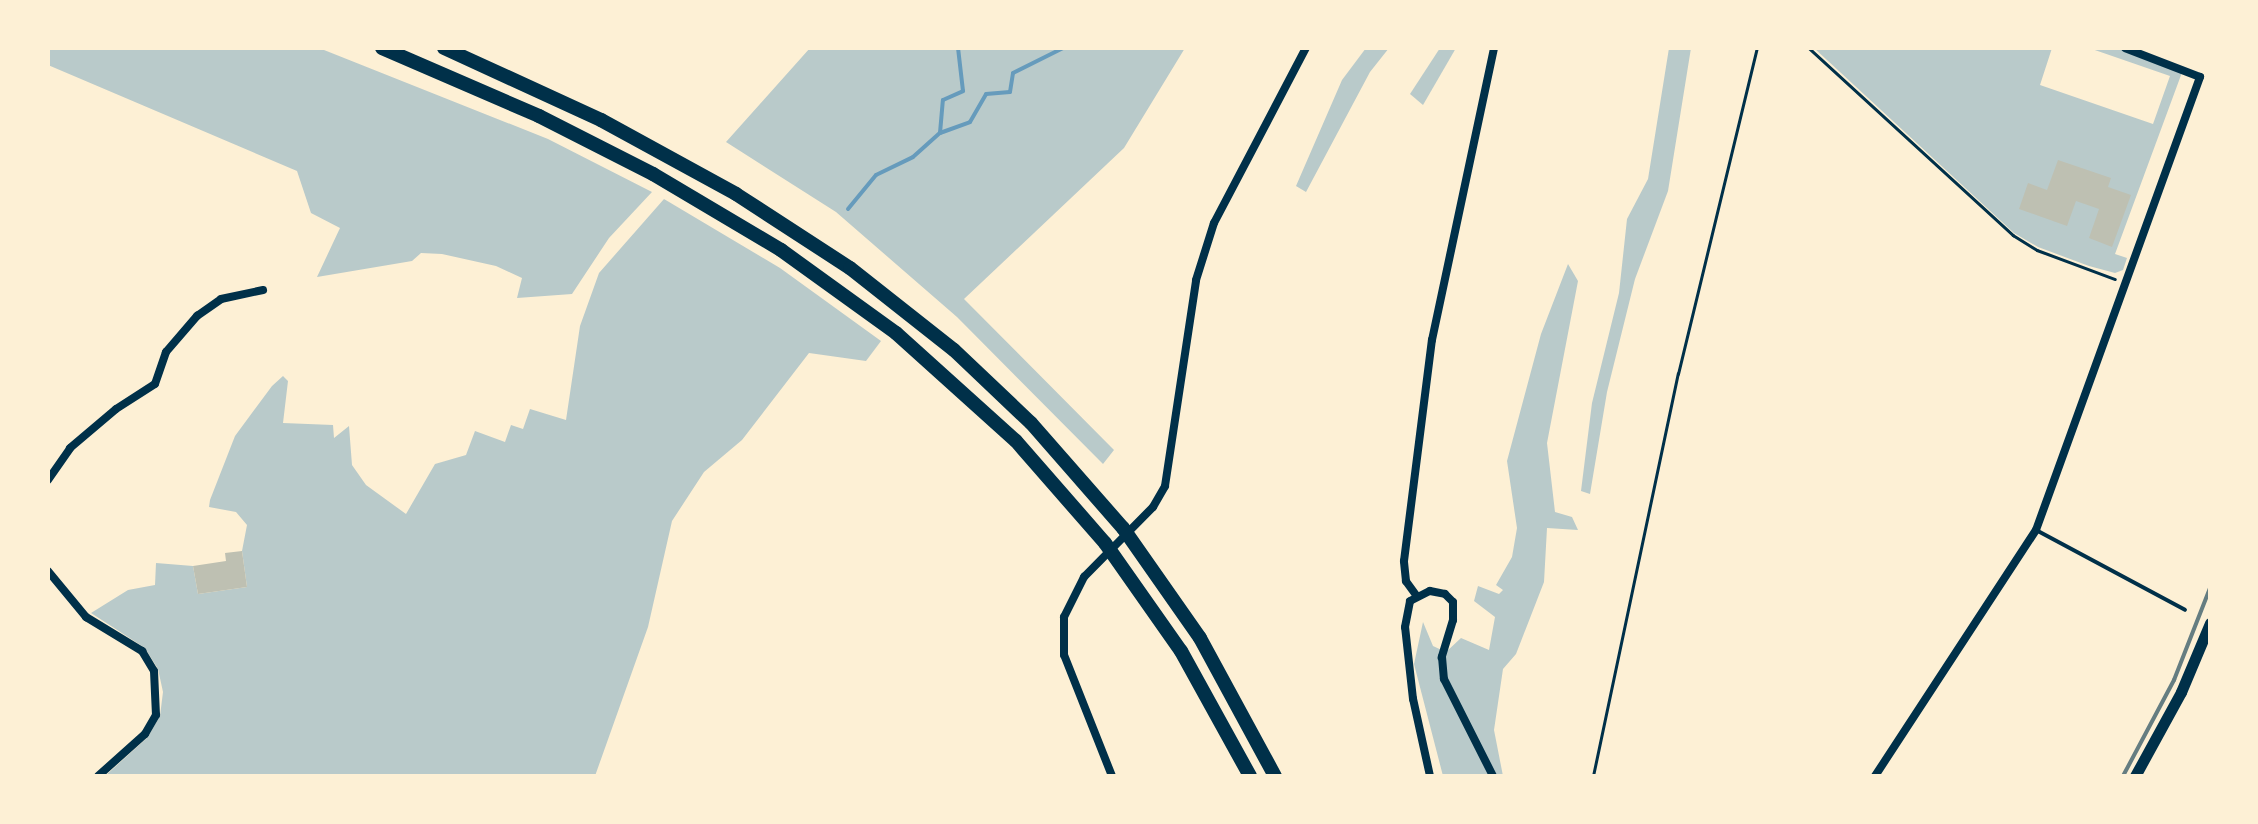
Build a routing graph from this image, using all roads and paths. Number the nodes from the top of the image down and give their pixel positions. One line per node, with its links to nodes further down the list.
1 (382, 48): 18 (highway)
2 (444, 48): 19 (highway)
3 (1306, 48): 17 (street)
4 (1494, 48): 13 (street)
5 (1757, 48): 22 (path)
6 (1809, 48): 8 (path)
7 (2125, 48): 8 (street)
8 (2125, 282): 11 (street)
9 (263, 290): 10 (street)
10 (48, 480)
11 (2036, 530): 14 (lane); 23 (street)
12 (48, 571): 16 (street)
13 (1416, 596): 20 (street); 21 (street)
14 (2185, 610)
15 (2210, 625): 24 (main road)
16 (98, 776)
17 (1112, 776)
18 (1250, 776)
19 (1275, 776)
20 (1430, 776)
21 (1493, 776)
22 (1593, 776)
23 (1875, 776)
24 (2135, 776)

